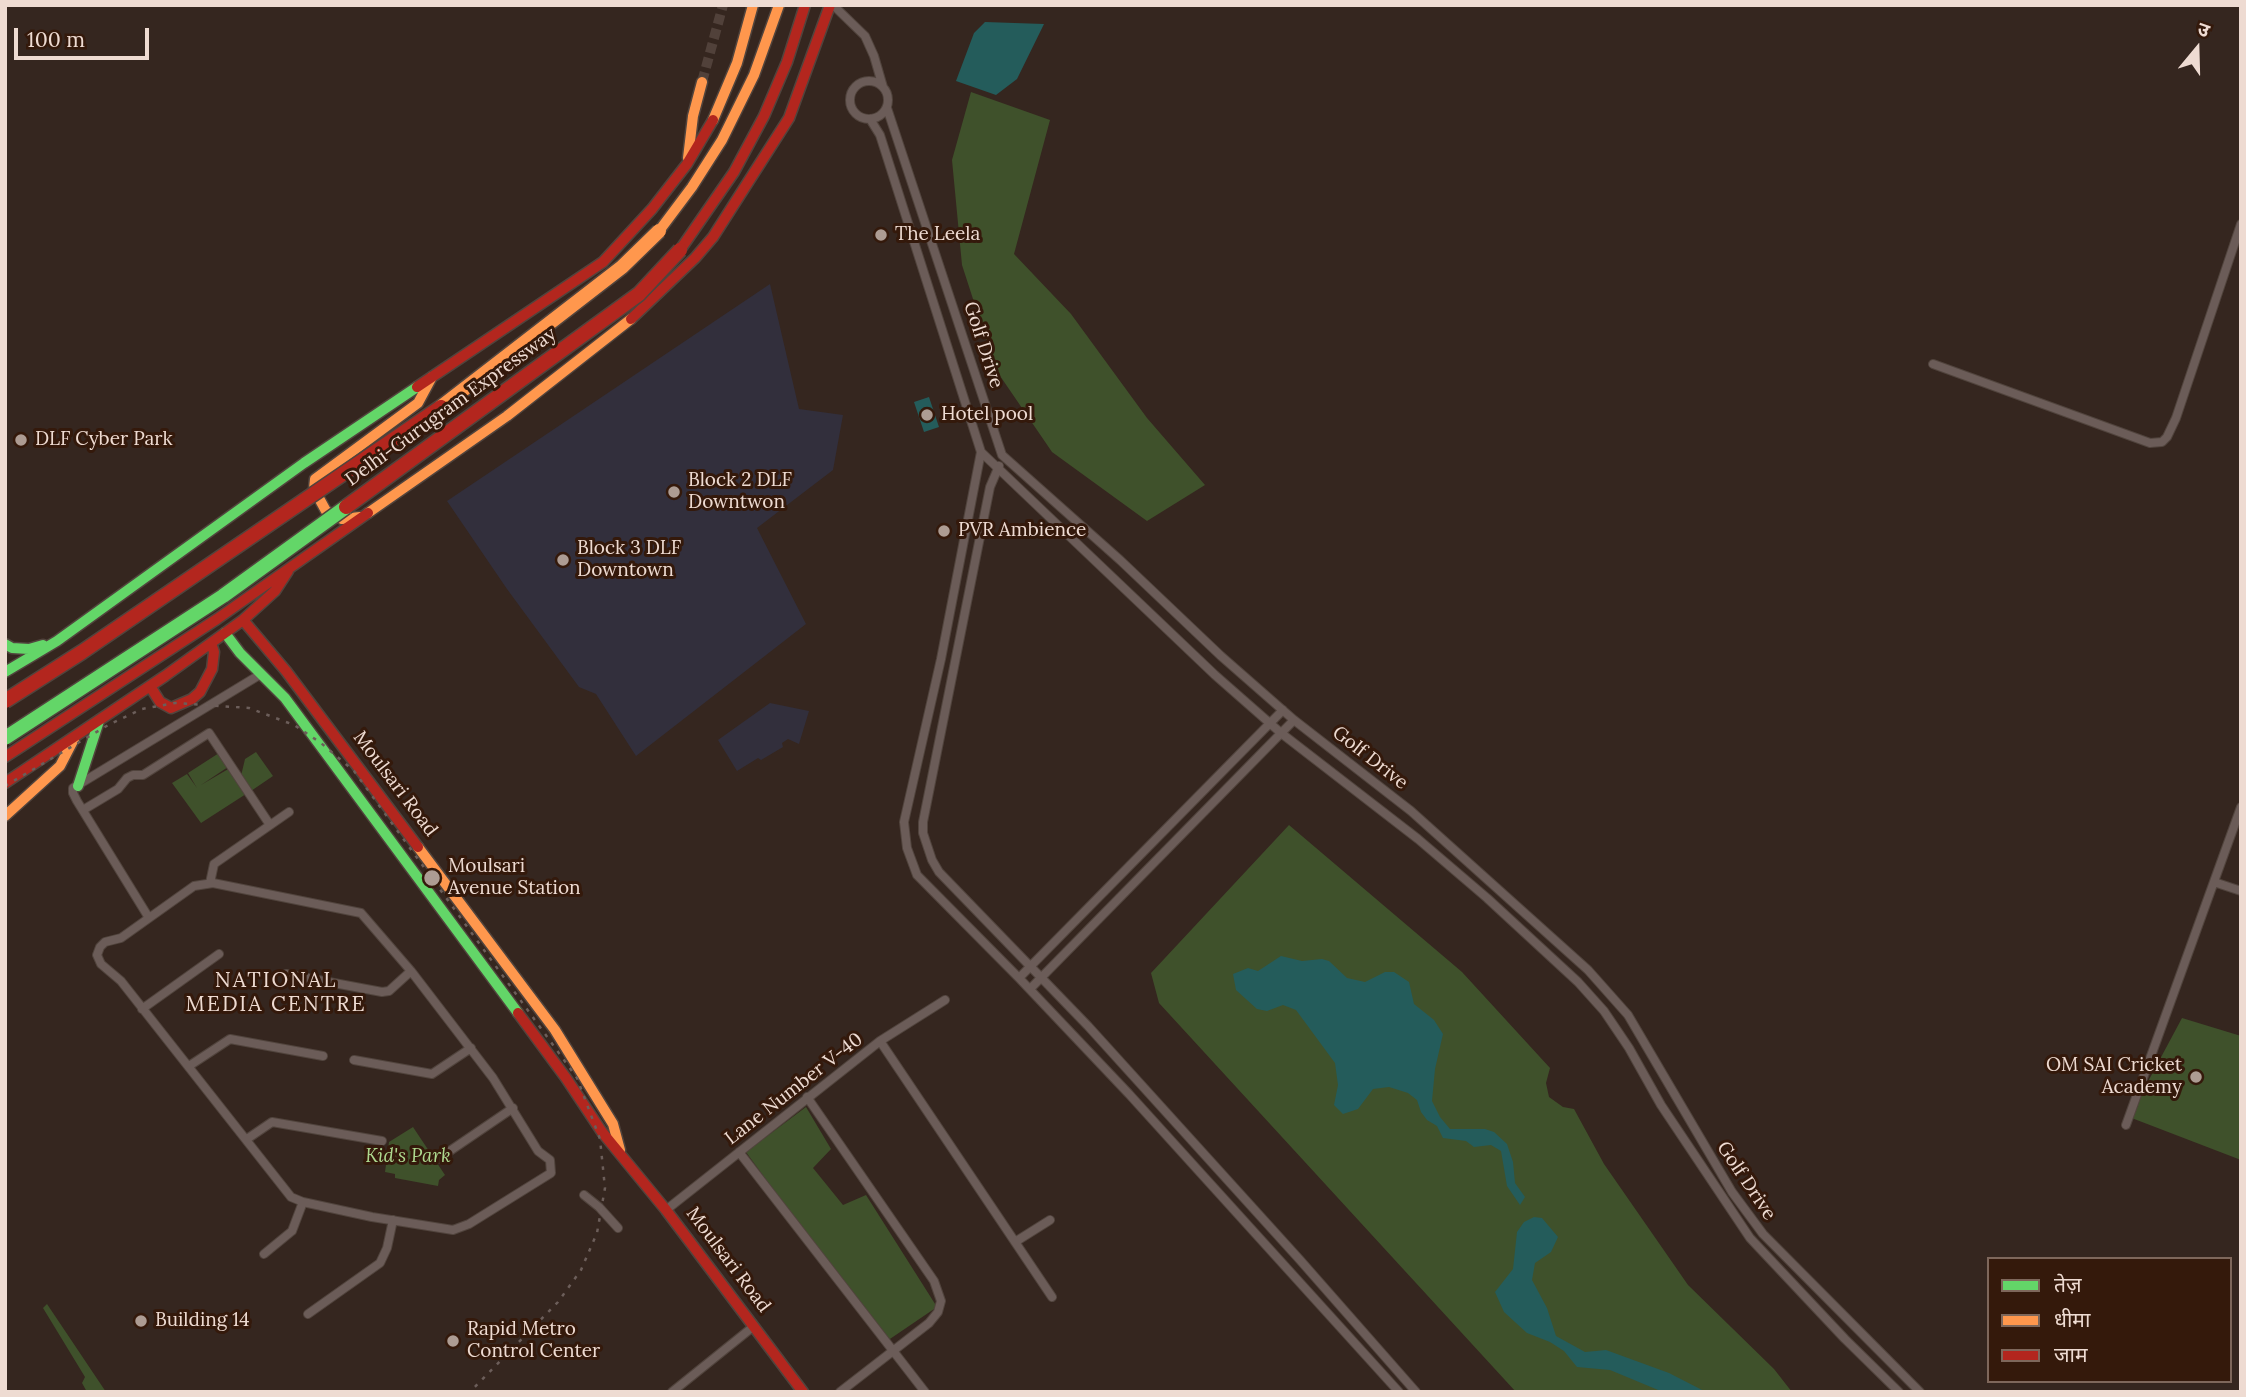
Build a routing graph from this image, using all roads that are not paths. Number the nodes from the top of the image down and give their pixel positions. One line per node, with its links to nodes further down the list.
1 (752, 5): 9 (main road)
2 (779, 5): 31 (main road, Delhi-Gurugram Expressway, bridge)
3 (805, 5): 38 (main road, Delhi-Gurugram Expressway, bridge)
4 (832, 5): 6 (street); 17 (main road)
5 (702, 82): 9 (main road)
6 (883, 87): 7 (street); 8 (street)
7 (887, 108): 8 (street); 15 (street, Golf Drive)
8 (870, 119): 14 (street, Golf Drive)
9 (687, 164): 13 (main road)
10 (2241, 225): 11 (street)
11 (2238, 241): 12 (street)
12 (1933, 364)
13 (433, 376): 17 (main road); 24 (main road)
14 (981, 452): 16 (street, Golf Drive); 55 (street)
15 (1002, 454): 16 (street); 20 (street, Golf Drive)
16 (998, 468): 23 (street, Golf Drive); 52 (street)
17 (362, 516): 18 (main road)
18 (292, 566): 19 (main road); 39 (main road)
19 (243, 620): 21 (main road); 22 (main road, Moulsari Road)
20 (1184, 622): 23 (street); 32 (street, Golf Drive)
21 (225, 633): 25 (main road); 27 (main road, Moulsari Road)
22 (254, 634): 27 (main road); 75 (main road, Moulsari Road)
23 (1170, 634): 35 (street, Golf Drive)
24 (57, 641): 26 (main road); 28 (main road)
25 (211, 643): 30 (main road); 30 (main road)
26 (5, 644)
27 (240, 653): 29 (main road, Moulsari Road)
28 (5, 672)
29 (261, 674): 41 (street); 75 (main road, Moulsari Road)
30 (150, 685): 34 (main road)
31 (5, 701)
32 (1283, 710): 33 (street, Golf Drive); 35 (street)
33 (1294, 720): 36 (street); 67 (street, Golf Drive)
34 (99, 721): 37 (main road); 41 (main road)
35 (1270, 723): 36 (street, Golf Drive); 52 (street)
36 (1282, 733): 56 (street); 69 (street, Golf Drive)
37 (75, 736): 40 (main road); 45 (main road)
38 (5, 738)
39 (5, 757)
40 (5, 783)
41 (78, 786): 43 (street)
42 (2241, 807): 47 (street)
43 (83, 810): 46 (street); 50 (street)
44 (289, 812): 46 (street)
45 (5, 816)
46 (270, 825): 48 (street)
47 (2214, 882): 49 (street); 71 (street)
48 (210, 883): 50 (street); 53 (street)
49 (2241, 891)
50 (149, 918): 59 (street)
51 (219, 954): 59 (street)
52 (1031, 967): 55 (street); 56 (street)
53 (411, 971): 54 (street); 61 (street)
54 (286, 974)
55 (1019, 978): 57 (street)
56 (1042, 978): 57 (street); 65 (street)
57 (1030, 989): 66 (street)
58 (946, 1000): 60 (street, Lane Number V-40)
59 (142, 1009): 64 (street)
60 (880, 1041): 68 (street, Lane Number V-40); 83 (street)
61 (471, 1048): 63 (street); 70 (street)
62 (323, 1056): 64 (street)
63 (354, 1060)
64 (189, 1066): 72 (street)
65 (1140, 1084): 66 (street); 85 (street)
66 (1129, 1094): 86 (street)
67 (1674, 1096): 69 (street); 98 (street, Golf Drive)
68 (807, 1097): 74 (street, Lane Number V-40); 90 (street)
69 (1661, 1105): 97 (street, Golf Drive)
70 (513, 1108): 76 (street); 80 (street)
71 (2126, 1125)
72 (247, 1139): 73 (street); 78 (street)
73 (382, 1141)
74 (739, 1152): 79 (street, Lane Number V-40); 90 (street)
75 (621, 1153): 79 (main road, Moulsari Road)
76 (438, 1159)
77 (583, 1195): 82 (street)
78 (303, 1202): 80 (street); 84 (street)
79 (666, 1210): 89 (main road, Moulsari Road)
80 (393, 1220): 88 (street)
81 (1050, 1220): 83 (street)
82 (618, 1228)
83 (1015, 1242): 87 (street)
84 (264, 1254)
85 (1300, 1260): 86 (street); 96 (street)
86 (1290, 1269): 95 (street)
87 (1052, 1297)
88 (308, 1314)
89 (754, 1326): 91 (street); 92 (main road, Moulsari Road)
90 (894, 1352): 93 (street); 94 (street)
91 (672, 1392)
92 (803, 1392)
93 (840, 1392)
94 (925, 1392)
95 (1399, 1392)
96 (1416, 1392)
97 (1899, 1392)
98 (1920, 1392)

